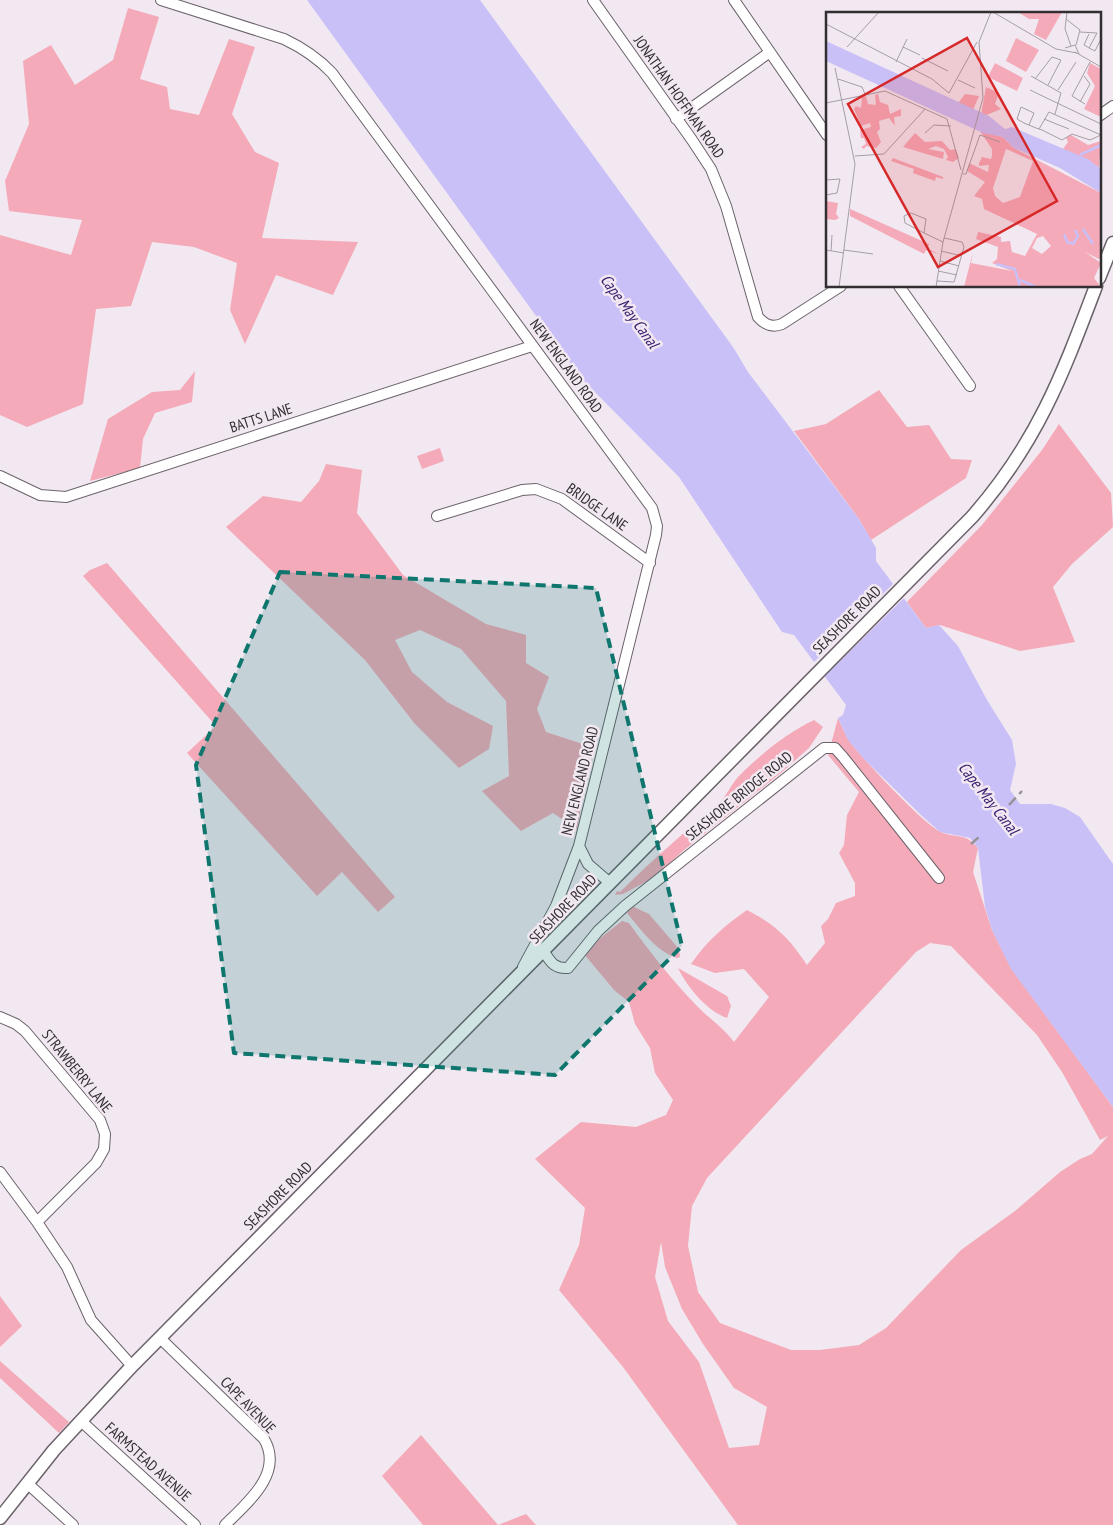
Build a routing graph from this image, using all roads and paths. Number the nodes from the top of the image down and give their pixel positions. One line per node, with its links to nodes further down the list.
1 (162, 0): 14 (street, NEW ENGLAND ROAD)
2 (593, 0): 7 (street, JONATHAN HOFFMAN ROAD)
3 (734, 0): 4 (street)
4 (770, 52): 7 (street); 8 (street)
5 (1113, 106): 6 (street)
6 (1100, 115)
7 (676, 119): 11 (street, JONATHAN HOFFMAN ROAD)
8 (826, 134)
9 (1113, 243): 10 (main road)
10 (1100, 276)
11 (838, 288)
12 (900, 288): 15 (street)
13 (1095, 288): 21 (main road, SEASHORE ROAD)
14 (532, 346): 16 (street, BATTS LANE); 18 (street, NEW ENGLAND ROAD)
15 (970, 386)
16 (0, 476)
17 (437, 516): 18 (street, BRIDGE LANE)
18 (650, 563): 19 (street, NEW ENGLAND ROAD)
19 (579, 846): 21 (street, NEW ENGLAND ROAD); 23 (street)
20 (939, 878): 22 (street, SEASHORE BRIDGE ROAD)
21 (610, 884): 22 (main road, SEASHORE ROAD)
22 (544, 952): 23 (main road, SEASHORE ROAD)
23 (517, 978): 27 (main road, SEASHORE ROAD)
24 (0, 1017): 26 (street, STRAWBERRY LANE)
25 (0, 1172): 26 (street)
26 (37, 1222): 28 (street)
27 (160, 1338): 28 (main road, SEASHORE ROAD); 34 (street, CAPE AVENUE)
28 (132, 1366): 29 (main road, SEASHORE ROAD)
29 (81, 1421): 30 (main road, SEASHORE ROAD); 33 (street, FARMSTEAD AVENUE)
30 (27, 1483): 31 (main road, SEASHORE ROAD); 32 (street)
31 (0, 1518)
32 (73, 1525)
33 (195, 1525)
34 (225, 1525)

